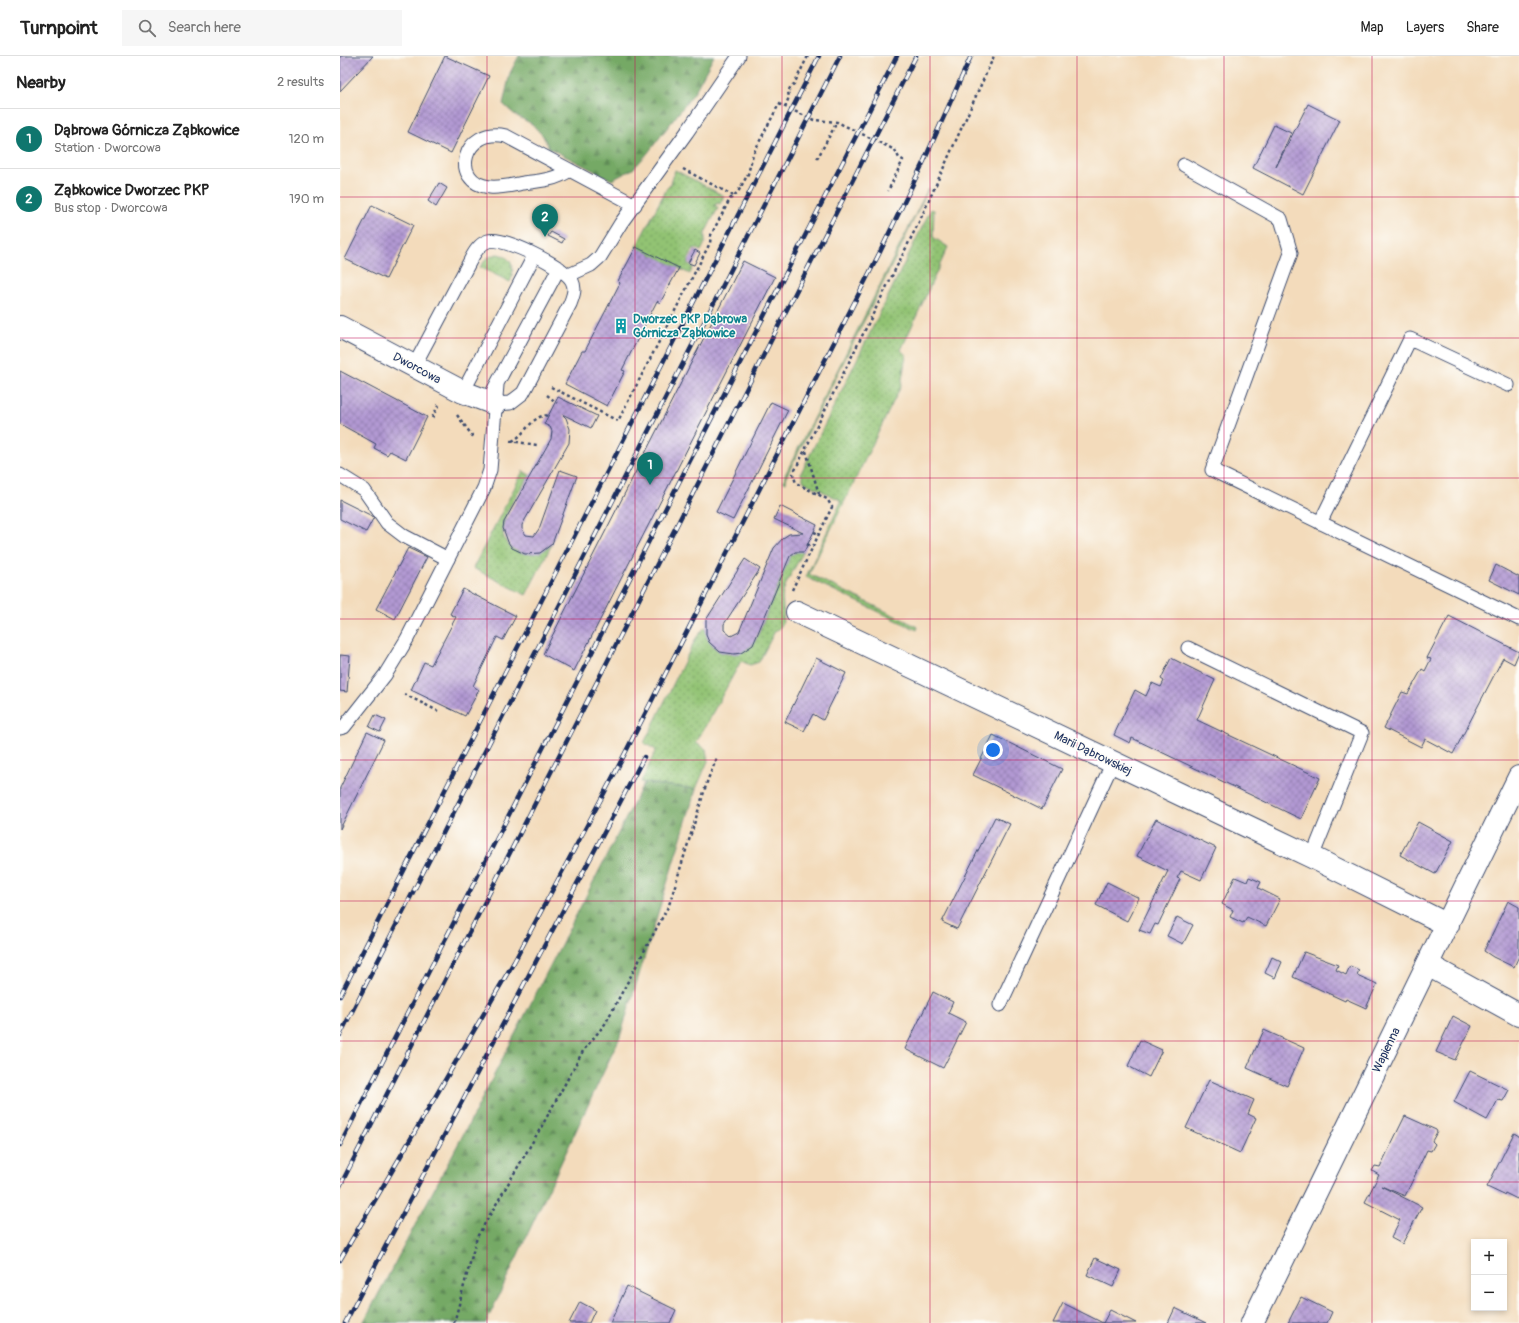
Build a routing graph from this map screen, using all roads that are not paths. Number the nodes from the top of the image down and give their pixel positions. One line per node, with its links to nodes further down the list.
1 (739, 56): 4 (lane)
2 (1184, 165): 12 (lane)
3 (570, 170): 3 (lane); 4 (lane)
4 (635, 205): 6 (lane)
5 (534, 256): 6 (lane); 8 (lane); 10 (lane)
6 (564, 272): 10 (lane); 10 (lane)
7 (340, 327): 8 (street, Dworcowa)
8 (414, 366): 10 (street, Dworcowa)
9 (1508, 385): 12 (lane)
10 (484, 395): 13 (lane)
11 (340, 476): 13 (lane)
12 (1320, 523): 15 (lane)
13 (448, 559): 17 (lane)
14 (798, 612): 18 (street, Marii Dąbrowskiej)
15 (1519, 619)
16 (1188, 648): 20 (lane)
17 (340, 728)
18 (1113, 762): 20 (street, Marii Dąbrowskiej); 23 (lane)
19 (1519, 777): 21 (street, Wapienna)
20 (1312, 857): 21 (street, Marii Dąbrowskiej)
21 (1448, 924): 22 (street, Wapienna)
22 (1428, 965): 24 (street); 25 (street, Wapienna)
23 (1000, 1005)
24 (1519, 1015)
25 (1252, 1323)

